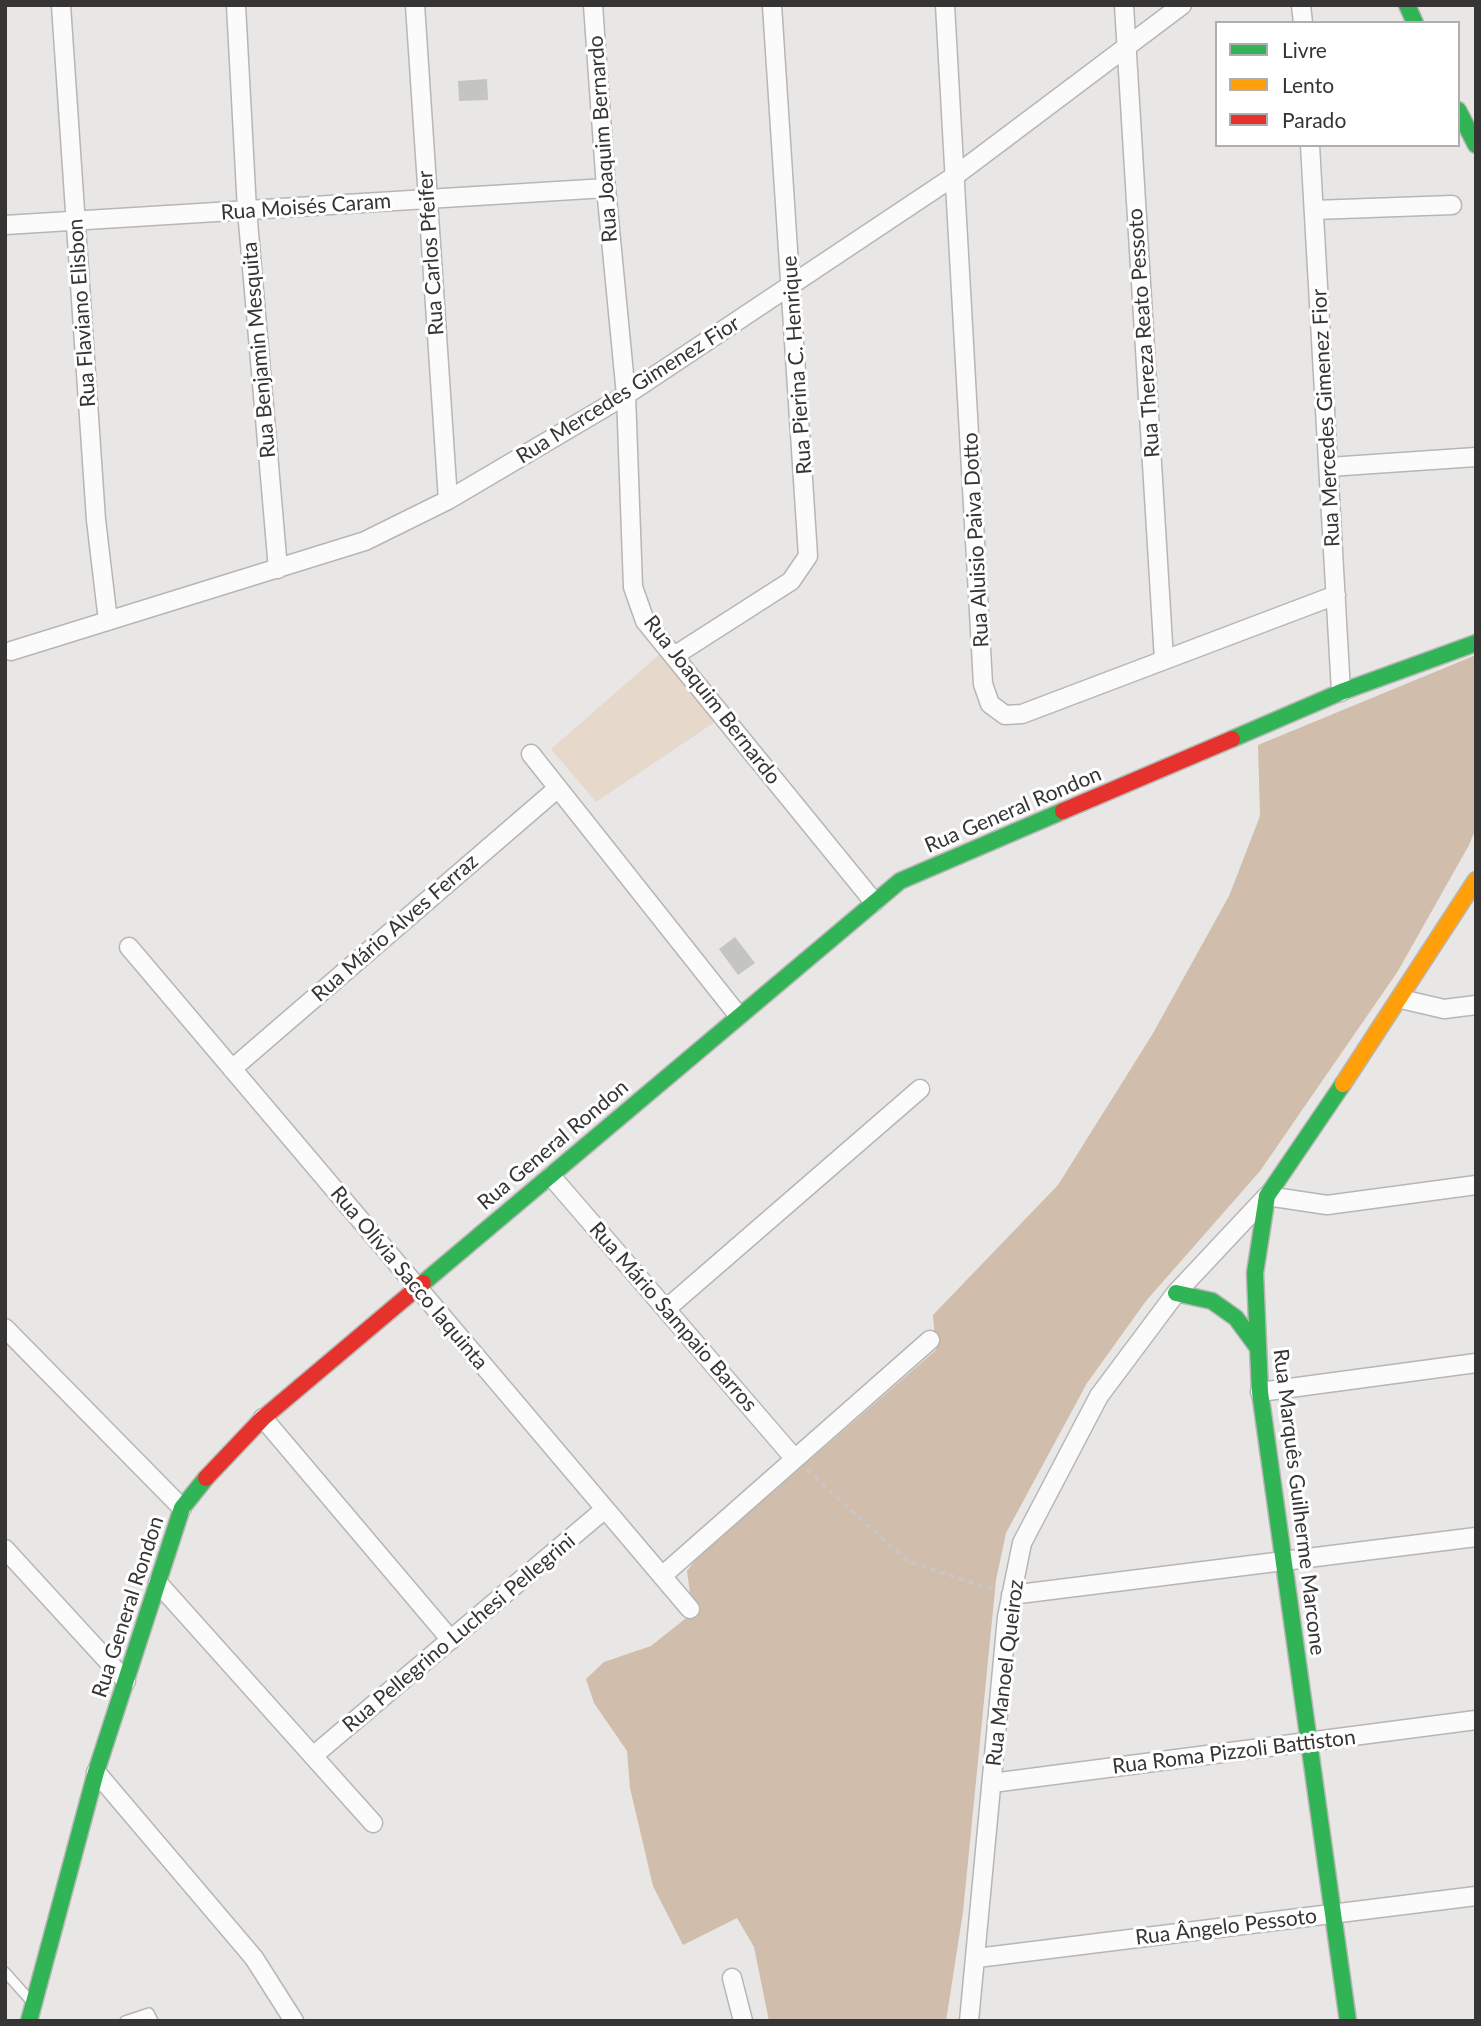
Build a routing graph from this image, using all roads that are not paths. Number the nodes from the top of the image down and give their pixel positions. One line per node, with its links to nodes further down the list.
1 (61, 5): 21 (street, Rua Flaviano Elisbon)
2 (236, 5): 19 (street, Rua Benjamin Mesquita)
3 (415, 5): 17 (street, Rua Carlos Pfeifer)
4 (593, 5): 16 (street, Rua Joaquim Bernardo)
5 (772, 5): 23 (street, Rua Pierina C. Henrique)
6 (945, 5): 15 (street, Rua Aluisio Paiva Dotto)
7 (1124, 5): 11 (street, Rua Thereza Reato Pessoto)
8 (1182, 5): 11 (street, Rua Mercedes Gimenez Fior)
9 (1407, 5): 10 (street)
10 (1414, 21)
11 (1126, 47): 15 (street, Rua Mercedes Gimenez Fior); 34 (street, Rua Thereza Reato Pessoto)
12 (1460, 114): 13 (street)
13 (1476, 145)
14 (1310, 147): 20 (street, Rua Mercedes Gimenez Fior)
15 (956, 175): 23 (street, Rua Mercedes Gimenez Fior); 34 (street, Rua Aluisio Paiva Dotto)
16 (606, 188): 17 (street, Rua Moisés Caram); 24 (street, Rua Joaquim Bernardo)
17 (428, 199): 19 (street, Rua Moisés Caram); 27 (street, Rua Carlos Pfeifer)
18 (1452, 205): 20 (street)
19 (247, 210): 21 (street, Rua Moisés Caram); 28 (street, Rua Benjamin Mesquita)
20 (1314, 210): 26 (street, Rua Mercedes Gimenez Fior)
21 (76, 221): 22 (street, Rua Moisés Caram); 30 (street, Rua Flaviano Elisbon)
22 (5, 225)
23 (792, 285): 24 (street, Rua Mercedes Gimenez Fior); 33 (street, Rua Pierina C. Henrique)
24 (626, 395): 27 (street, Rua Mercedes Gimenez Fior); 33 (street, Rua Joaquim Bernardo)
25 (1476, 457): 26 (street)
26 (1329, 467): 29 (street, Rua Mercedes Gimenez Fior)
27 (448, 500): 28 (street, Rua Mercedes Gimenez Fior)
28 (278, 569): 30 (street, Rua Mercedes Gimenez Fior)
29 (1336, 595): 34 (street, Rua Aluisio Paiva Dotto); 35 (street, Rua Mercedes Gimenez Fior)
30 (108, 621): 32 (street, Rua Mercedes Gimenez Fior)
31 (1474, 645): 35 (street, Rua General Rondon)
32 (11, 651)
33 (674, 656): 39 (street, Rua Joaquim Bernardo)
34 (1164, 660)
35 (1341, 692): 39 (street, Rua General Rondon)
36 (531, 754): 37 (street)
37 (558, 788): 43 (street); 44 (street, Rua Mário Alves Ferraz)
38 (1476, 880): 41 (street, Rua Marquês Guilherme Marcone)
39 (874, 902): 43 (street, Rua General Rondon)
40 (129, 947): 44 (street, Rua Olívia Sacco Iaquinta)
41 (1401, 999): 42 (street); 48 (street, Rua Marquês Guilherme Marcone)
42 (1476, 1005)
43 (738, 1015): 46 (street, Rua General Rondon)
44 (232, 1069): 49 (street, Rua Olívia Sacco Iaquinta)
45 (920, 1089): 51 (street)
46 (551, 1175): 49 (street, Rua General Rondon); 51 (street, Rua Mário Sampaio Barros)
47 (1476, 1185): 48 (street)
48 (1267, 1196): 50 (street, Rua Manoel Queiroz); 54 (street, Rua Marquês Guilherme Marcone)
49 (418, 1288): 57 (street, Rua General Rondon); 60 (street, Rua Olívia Sacco Iaquinta)
50 (1176, 1293): 54 (street); 66 (street, Rua Manoel Queiroz)
51 (666, 1309): 58 (street, Rua Mário Sampaio Barros)
52 (5, 1328): 59 (street)
53 (930, 1340): 58 (street)
54 (1258, 1348): 56 (street, Rua Marquês Guilherme Marcone)
55 (1476, 1363): 56 (street)
56 (1260, 1392): 63 (street, Rua Marquês Guilherme Marcone)
57 (263, 1418): 59 (street, Rua General Rondon); 68 (street)
58 (795, 1459): 64 (street)
59 (182, 1508): 65 (street, Rua General Rondon)
60 (605, 1509): 64 (street, Rua Olívia Sacco Iaquinta); 68 (street, Rua Pellegrino Luchesi Pellegrini)
61 (1476, 1537): 63 (street)
62 (5, 1549): 69 (street)
63 (1283, 1561): 66 (street); 71 (street, Rua Marquês Guilherme Marcone)
64 (662, 1576): 67 (street, Rua Olívia Sacco Iaquinta)
65 (158, 1583): 69 (street, Rua General Rondon); 72 (street)
66 (1011, 1595): 74 (street, Rua Manoel Queiroz)
67 (690, 1609)
68 (451, 1640): 72 (street, Rua Pellegrino Luchesi Pellegrini)
69 (126, 1681): 73 (street, Rua General Rondon)
70 (1476, 1720): 71 (street, Rua Roma Pizzoli Battiston)
71 (1309, 1742): 74 (street, Rua Roma Pizzoli Battiston); 77 (street, Rua Marquês Guilherme Marcone)
72 (313, 1756): 75 (street)
73 (96, 1772): 81 (street, Rua General Rondon); 85 (street)
74 (992, 1783): 78 (street, Rua Manoel Queiroz)
75 (373, 1823)
76 (1476, 1896): 77 (street, Rua Ângelo Pessoto)
77 (1333, 1913): 78 (street, Rua Ângelo Pessoto); 88 (street, Rua Marquês Guilherme Marcone)
78 (977, 1958): 87 (street, Rua Manoel Queiroz)
79 (5, 1972): 81 (lane)
80 (733, 1978): 86 (street)
81 (34, 2004): 82 (street, Rua General Rondon)
82 (29, 2021)
83 (125, 2021): 84 (lane)
84 (153, 2021)
85 (294, 2021)
86 (743, 2021)
87 (969, 2021)
88 (1348, 2021)

